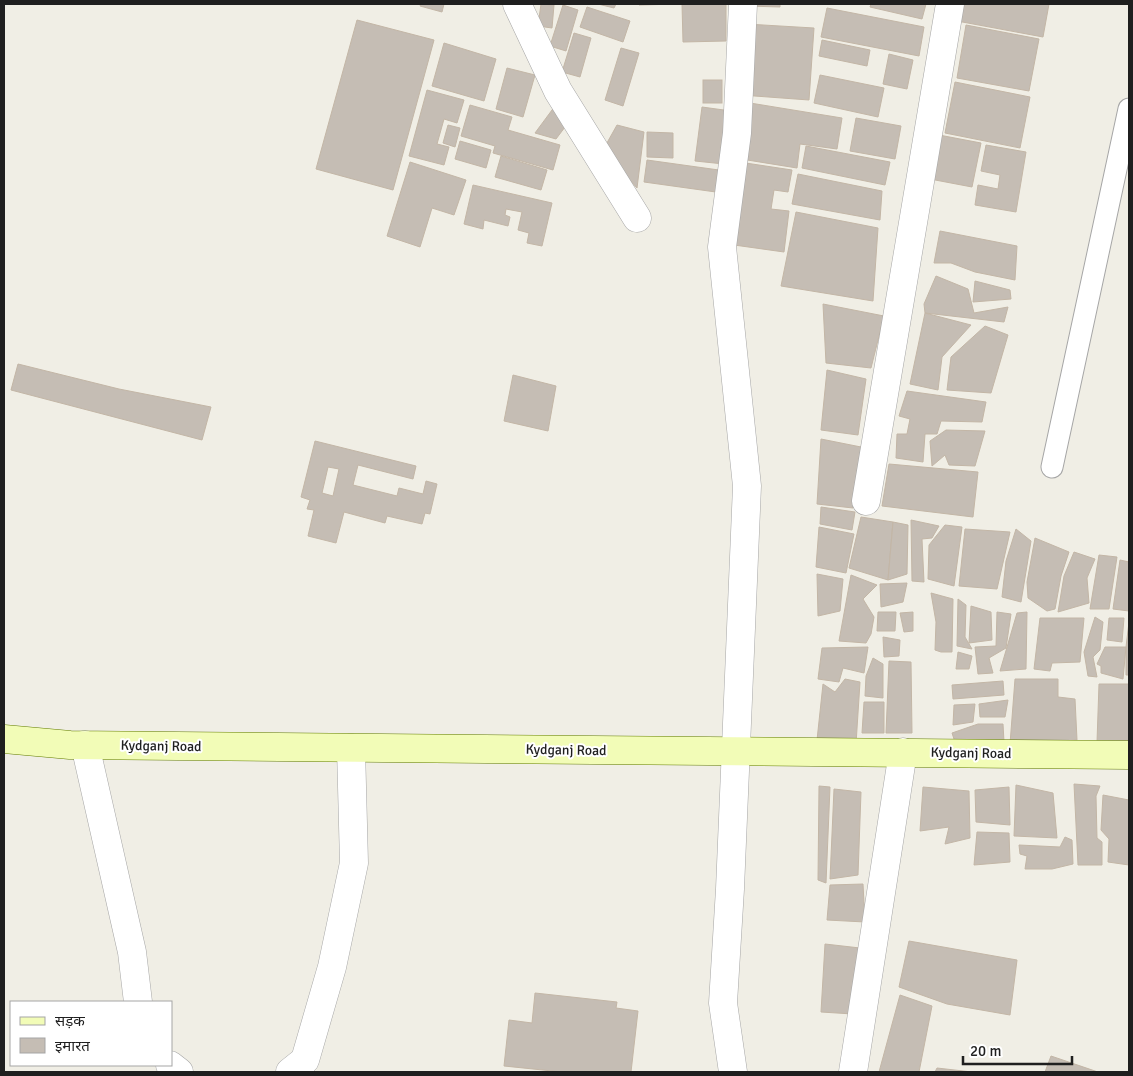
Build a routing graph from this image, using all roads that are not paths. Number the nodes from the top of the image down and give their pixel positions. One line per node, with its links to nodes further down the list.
1 (517, 4): 5 (street)
2 (743, 4): 11 (street)
3 (950, 4): 7 (street)
4 (1129, 109): 6 (lane)
5 (637, 218)
6 (1052, 467)
7 (866, 501)
8 (4, 739): 9 (main road, Kydganj Road)
9 (85, 745): 10 (main road, Kydganj Road); 14 (street)
10 (351, 748): 11 (main road, Kydganj Road); 15 (street)
11 (736, 751): 12 (main road, Kydganj Road); 16 (street)
12 (904, 752): 13 (main road, Kydganj Road); 17 (street)
13 (1129, 756)
14 (138, 1001)
15 (290, 1072)
16 (733, 1072)
17 (853, 1072)

